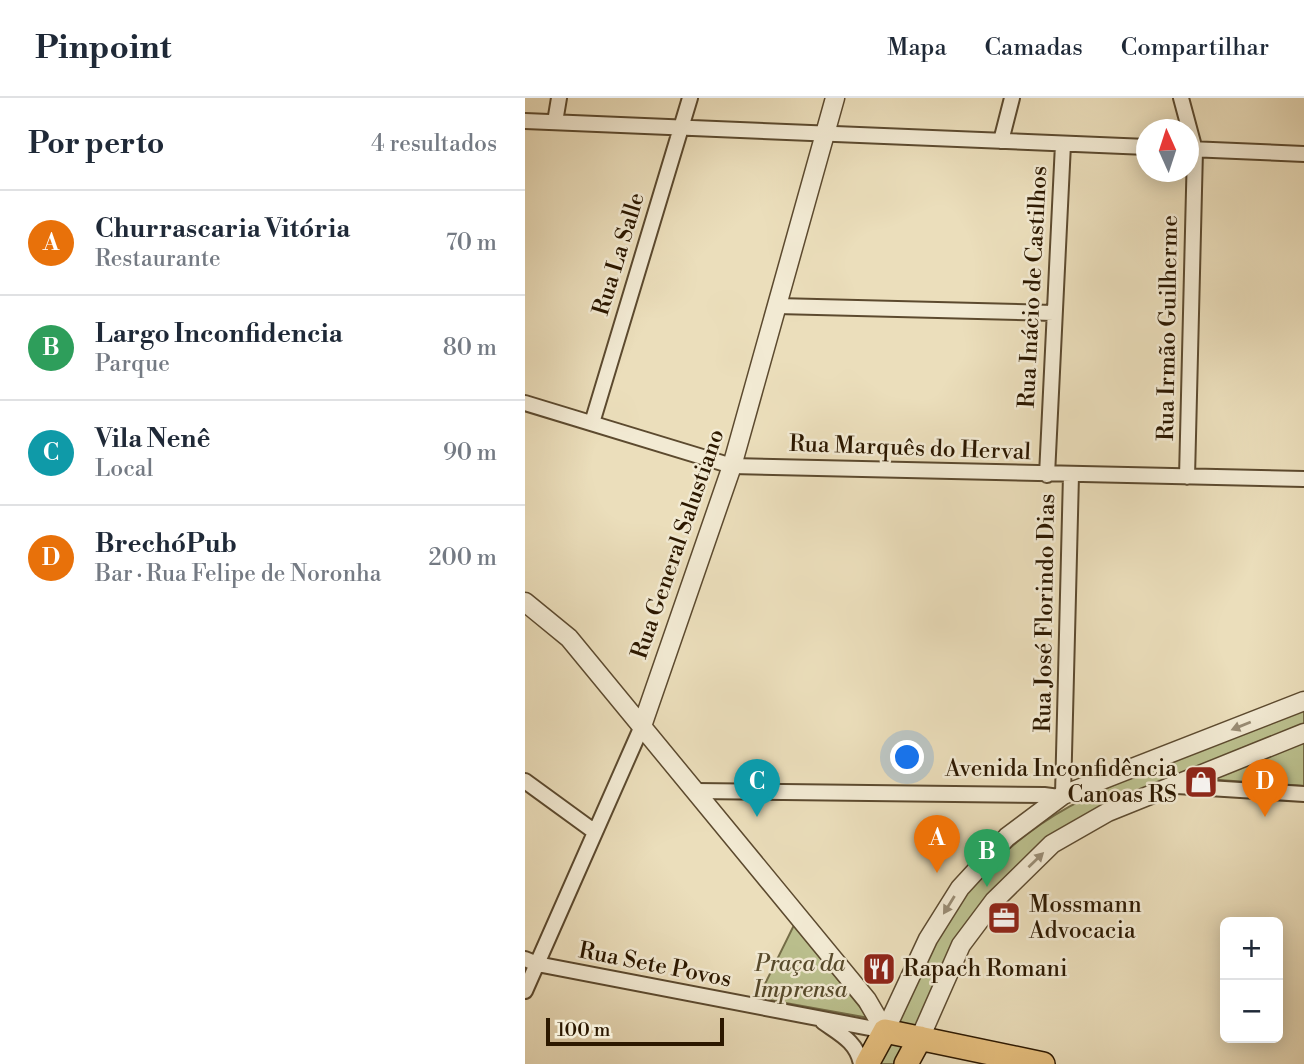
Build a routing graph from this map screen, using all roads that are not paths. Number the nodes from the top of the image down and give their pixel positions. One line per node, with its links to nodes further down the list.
1 (559, 98): 8 (street)
2 (690, 98): 9 (street, Rua La Salle)
3 (835, 98): 10 (street, Rua General Salustiano)
4 (1012, 98): 11 (street)
5 (1181, 98): 6 (street, Rua Irmão Guilherme)
6 (1186, 119)
7 (525, 121): 8 (street)
8 (555, 122): 9 (street)
9 (681, 127): 10 (street); 21 (street, Rua La Salle)
10 (826, 134): 11 (street); 18 (street, Rua General Salustiano)
11 (1001, 141): 12 (street)
12 (1063, 144): 14 (street); 19 (street, Rua Inácio de Castilhos)
13 (1304, 145): 16 (street)
14 (1136, 148)
15 (1199, 149): 16 (street)
16 (1304, 154)
17 (1191, 182): 25 (street, Rua Irmão Guilherme)
18 (777, 306): 19 (street); 22 (street, Rua General Salustiano)
19 (1054, 313): 23 (street, Rua Inácio de Castilhos)
20 (525, 403): 21 (street, Rua Marquês do Herval)
21 (592, 422): 22 (street, Rua Marquês do Herval)
22 (732, 466): 23 (street, Rua Marquês do Herval); 29 (street, Rua General Salustiano)
23 (1047, 475): 24 (street, Rua Marquês do Herval)
24 (1071, 475): 25 (street, Rua Marquês do Herval); 36 (street, Rua José Florindo Dias)
25 (1187, 477): 26 (street, Rua Marquês do Herval)
26 (1304, 479)
27 (525, 602): 29 (street)
28 (1304, 701): 36 (street, one-way to 36)
29 (642, 726): 33 (street); 38 (street, Rua General Salustiano)
30 (1304, 733): 32 (street)
31 (525, 781): 38 (street)
32 (1177, 786): 34 (street); 43 (street, one-way to 32)
33 (695, 791): 35 (street); 42 (street)
34 (1304, 794)
35 (1026, 795): 36 (street); 37 (street)
36 (1061, 796): 37 (street)
37 (1035, 815): 42 (street, one-way to 42)
38 (595, 832): 39 (street, Rua General Salustiano)
39 (531, 962): 40 (street, Rua General Salustiano); 41 (street, Rua Sete Povos)
40 (525, 991)
41 (819, 1019): 42 (street, Rua Sete Povos); 44 (street, Rua Sete Povos)
42 (885, 1031): 43 (main road); 45 (main road)
43 (919, 1038): 46 (main road); 47 (main road)
44 (861, 1064)
45 (867, 1064)
46 (906, 1064)
47 (1043, 1064)

